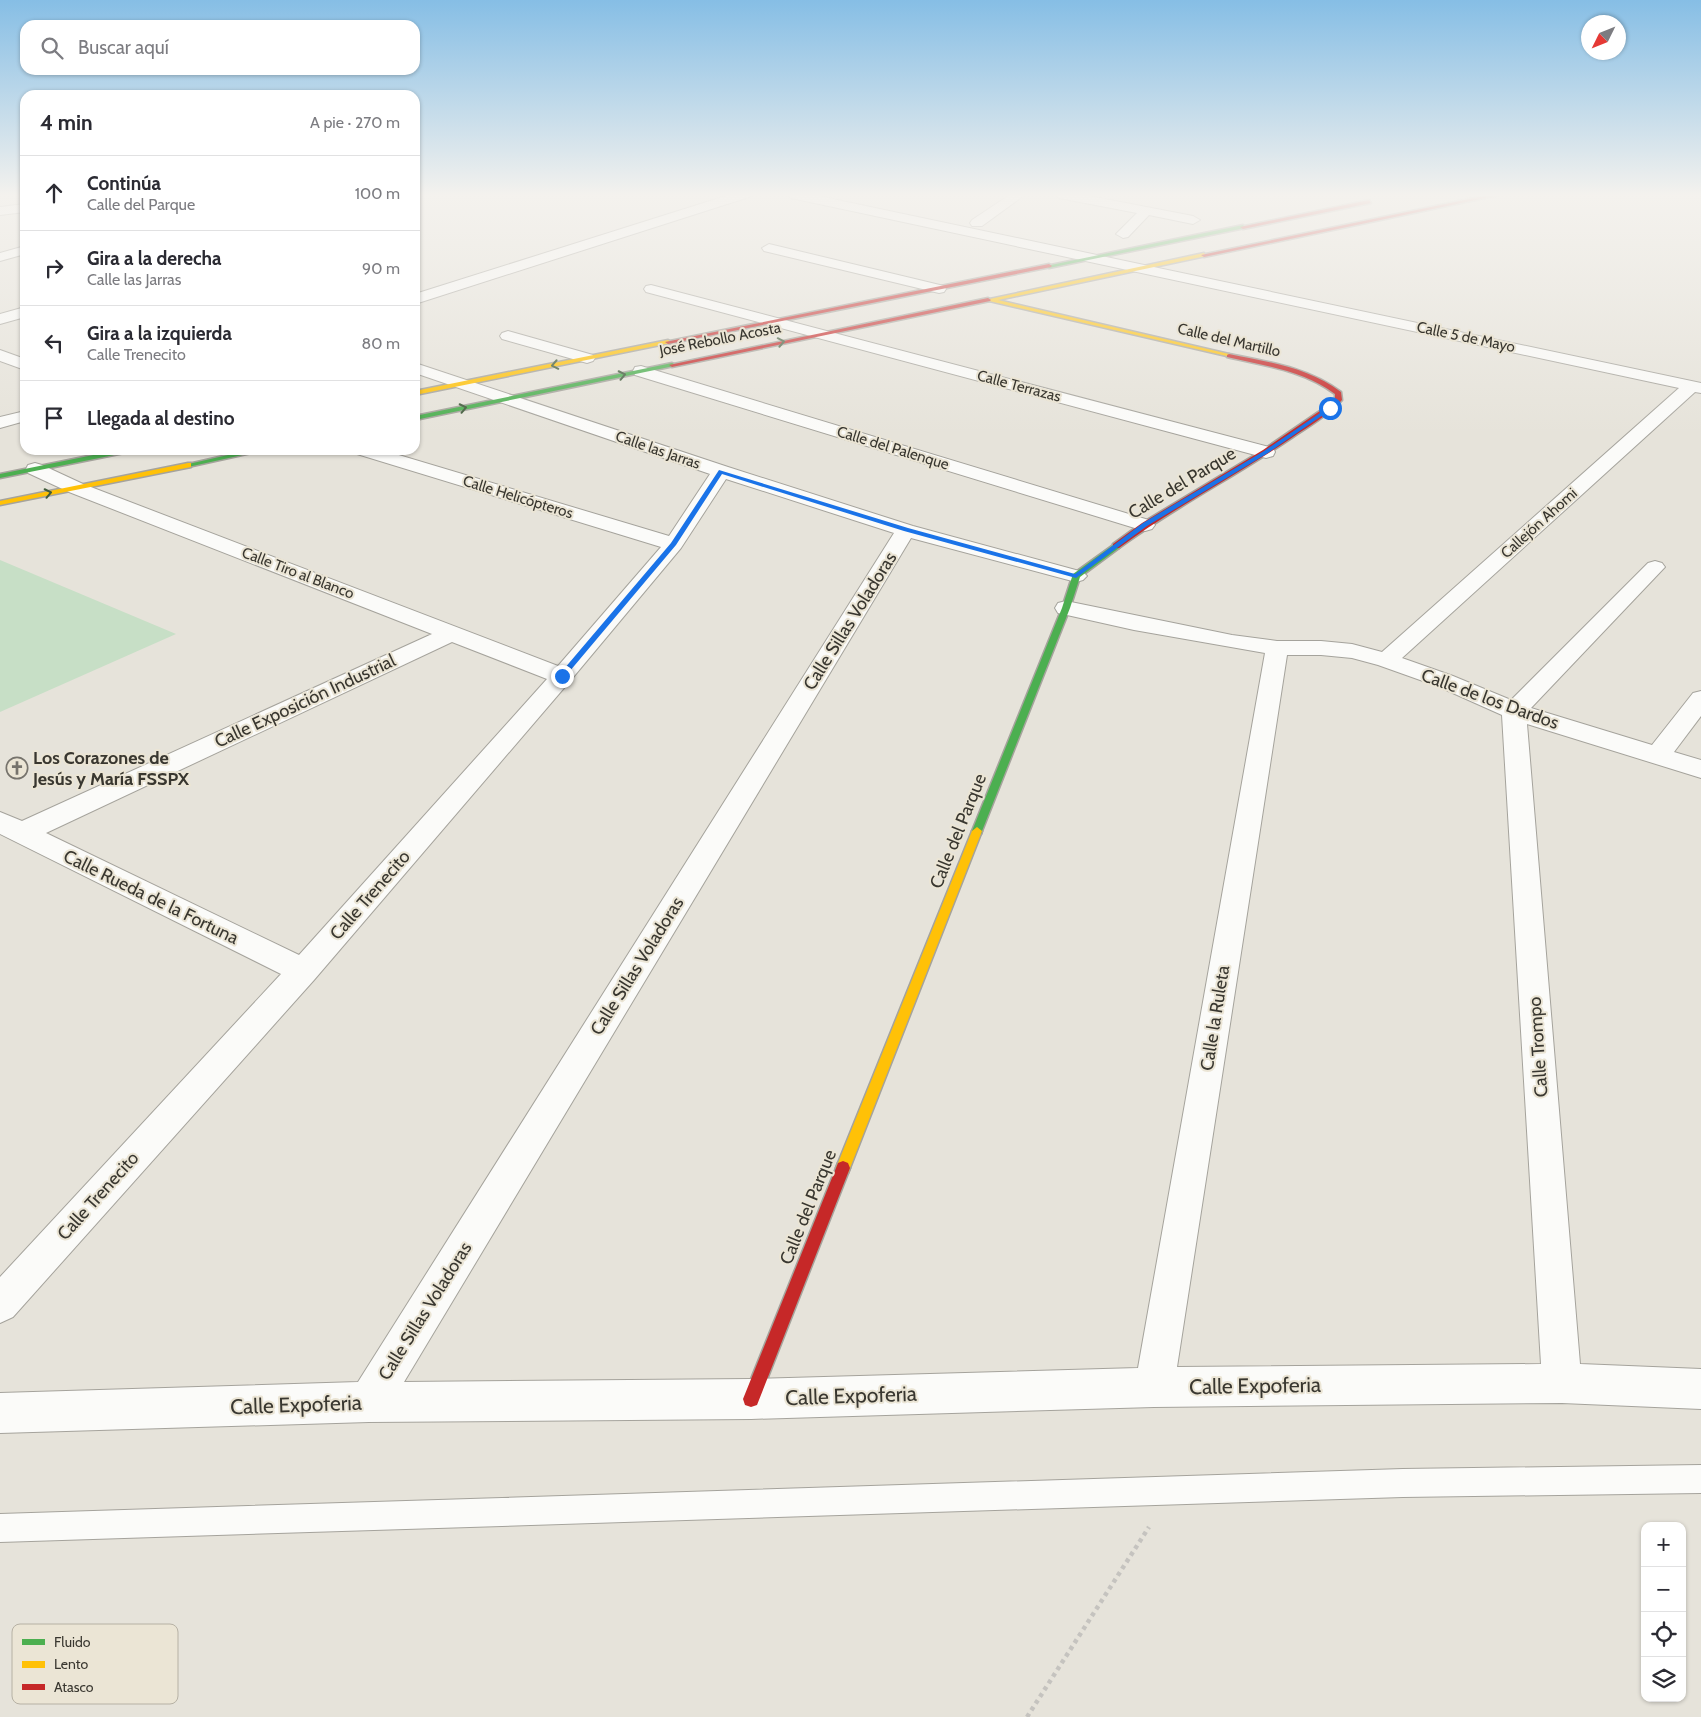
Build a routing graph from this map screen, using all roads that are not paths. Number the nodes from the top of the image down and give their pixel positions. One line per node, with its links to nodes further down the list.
1 (493, 274): 8 (street)
2 (877, 274): 7 (street)
3 (1008, 274): 7 (main road, José Rebollo Acosta)
4 (1114, 274): 9 (main road, José Rebollo Acosta)
5 (1172, 274): 21 (street, Calle 5 de Mayo)
6 (651, 289): 12 (street, Calle Terrazas)
7 (939, 289): 12 (main road, José Rebollo Acosta)
8 (420, 297)
9 (992, 300): 13 (main road, José Rebollo Acosta); 23 (main road, Calle del Martillo)
10 (20, 313): 11 (street)
11 (0, 319)
12 (771, 322): 13 (street, Calle Terrazas); 16 (main road, José Rebollo Acosta)
13 (819, 335): 19 (main road, José Rebollo Acosta, one-way to 13); 28 (street, Calle Terrazas)
14 (508, 336): 16 (street)
15 (0, 355): 17 (street)
16 (587, 358): 20 (main road, José Rebollo Acosta, one-way to 20)
17 (20, 363)
18 (420, 370): 20 (street, Calle las Jarras)
19 (641, 371): 24 (main road, José Rebollo Acosta, one-way to 19); 37 (street, Calle del Palenque)
20 (461, 383): 22 (main road, José Rebollo Acosta); 24 (street, Calle las Jarras)
21 (1697, 387): 45 (street, Callejón Ahomi)
22 (420, 392)
23 (1339, 393): 28 (main road, Calle del Parque)
24 (506, 399): 26 (main road, José Rebollo Acosta, one-way to 24); 33 (street, Calle las Jarras)
25 (20, 417): 27 (street)
26 (420, 417)
27 (0, 423)
28 (1266, 452): 37 (main road, Calle del Parque)
29 (104, 455): 32 (main road)
30 (237, 455): 35 (main road)
31 (380, 455): 39 (street, Calle Helicópteros)
32 (35, 469): 34 (main road); 35 (street, Calle Tiro al Blanco)
33 (721, 472): 38 (street, Calle las Jarras); 39 (street, Calle Trenecito)
34 (0, 476)
35 (76, 488): 36 (main road, one-way to 35); 43 (street, Calle Tiro al Blanco)
36 (0, 503)
37 (1145, 524): 41 (main road, Calle del Parque)
38 (906, 530): 41 (street, Calle las Jarras); 58 (street, Calle Sillas Voladoras)
39 (674, 544): 46 (street, Calle Trenecito)
40 (1655, 567): 48 (street)
41 (1076, 576): 42 (main road, Calle del Parque)
42 (1066, 608): 44 (street, Calle de los Dardos); 57 (main road, Calle del Parque)
43 (452, 633): 46 (street, Calle Tiro al Blanco); 51 (street, Calle Exposición Industrial)
44 (1277, 648): 45 (street, Calle de los Dardos); 55 (street, Calle la Ruleta)
45 (1386, 660): 48 (street, Calle de los Dardos)
46 (562, 676): 52 (street, Calle Trenecito)
47 (1701, 699): 49 (street)
48 (1514, 711): 49 (street, Calle de los Dardos); 54 (street, Calle Trompo)
49 (1658, 755): 50 (street, Calle de los Dardos)
50 (1701, 769)
51 (11, 827): 52 (street, Calle Rueda de la Fortuna)
52 (303, 971): 53 (street, Calle Trenecito)
53 (0, 1304)
54 (1562, 1383): 55 (street, Calle Expoferia); 56 (street, Calle Expoferia)
55 (1154, 1387): 57 (street, Calle Expoferia)
56 (1701, 1390)
57 (751, 1399): 58 (street, Calle Expoferia)
58 (369, 1402): 59 (street, Calle Expoferia)
59 (0, 1413)
60 (1701, 1479): 61 (lane)
61 (0, 1528)

